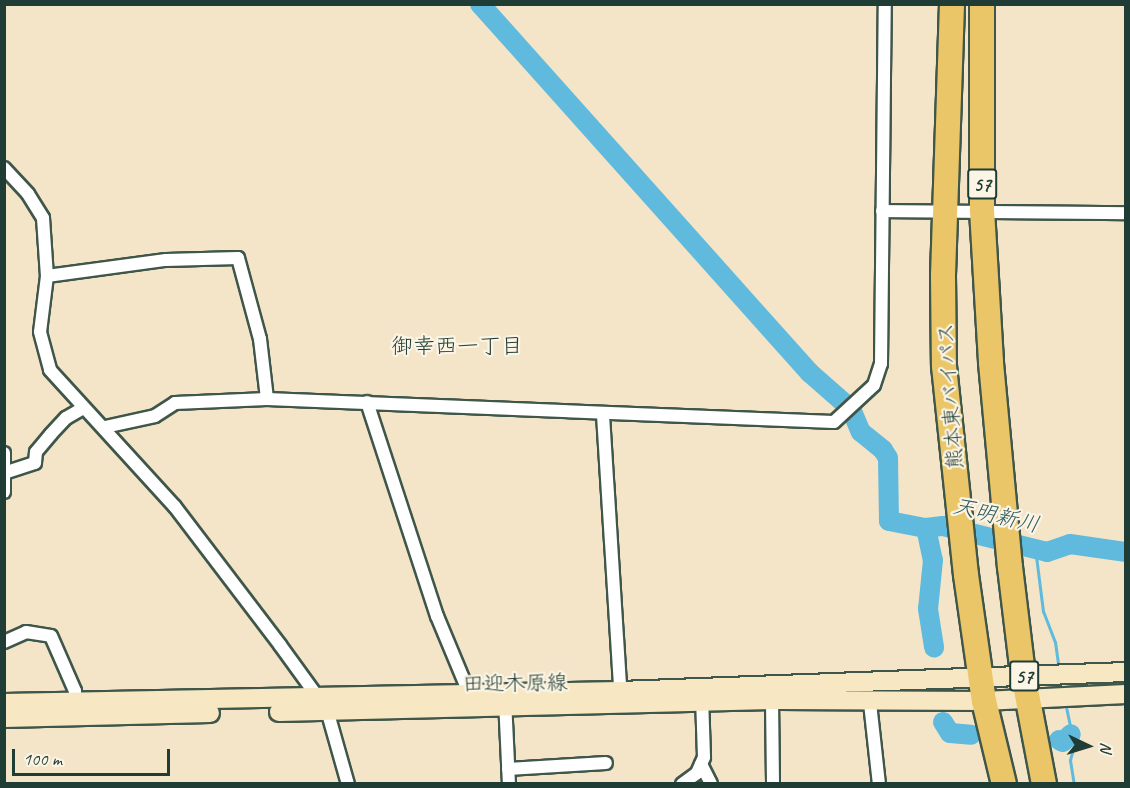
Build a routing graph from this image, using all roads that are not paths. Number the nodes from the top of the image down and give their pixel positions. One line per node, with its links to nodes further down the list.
1 (885, 4): 7 (street)
2 (952, 4): 5 (highway, 熊本東バイパス / 57)
3 (982, 4): 6 (highway, 熊本東バイパス / 57)
4 (4, 168): 9 (street)
5 (948, 210): 6 (street); 7 (street); 21 (highway, 熊本東バイパス / 57)
6 (982, 210): 8 (street); 20 (highway, 熊本東バイパス / 57)
7 (882, 211): 13 (street)
8 (1125, 213)
9 (47, 276): 10 (street); 12 (street)
10 (267, 399): 11 (street); 14 (street)
11 (367, 402): 13 (street); 26 (street)
12 (83, 408): 14 (street); 16 (street)
13 (603, 416): 24 (street)
14 (105, 427): 33 (street)
15 (4, 453): 16 (street)
16 (7, 472): 17 (street)
17 (4, 492)
18 (4, 642): 30 (street)
19 (1125, 672): 20 (main road, 田迎木原線)
20 (1023, 674): 21 (main road, 田迎木原線); 25 (highway, 熊本東バイパス / 57)
21 (981, 677): 23 (main road, 田迎木原線); 29 (highway, 熊本東バイパス / 57)
22 (1125, 694): 25 (main road, 田迎木原線)
23 (702, 695): 24 (main road, 田迎木原線); 28 (main road, 田迎木原線); 36 (street)
24 (621, 697): 27 (main road, 田迎木原線)
25 (1027, 698): 29 (main road, 田迎木原線); 45 (highway, 熊本東バイパス / 57)
26 (472, 700): 27 (main road, 田迎木原線); 33 (main road, 田迎木原線)
27 (505, 700): 37 (street)
28 (772, 700): 32 (main road, 田迎木原線); 42 (street)
29 (984, 701): 32 (main road, 田迎木原線); 44 (highway, 熊本東バイパス / 57)
30 (75, 702): 31 (main road, 田迎木原線); 33 (main road, 田迎木原線)
31 (4, 703)
32 (870, 703): 43 (street)
33 (322, 704): 34 (main road, 田迎木原線); 38 (street)
34 (4, 718)
35 (606, 763): 37 (street)
36 (701, 764): 40 (street); 41 (street)
37 (508, 769): 39 (street)
38 (348, 783)
39 (509, 783)
40 (682, 783)
41 (711, 783)
42 (773, 783)
43 (879, 783)
44 (1004, 783)
45 (1044, 783)

